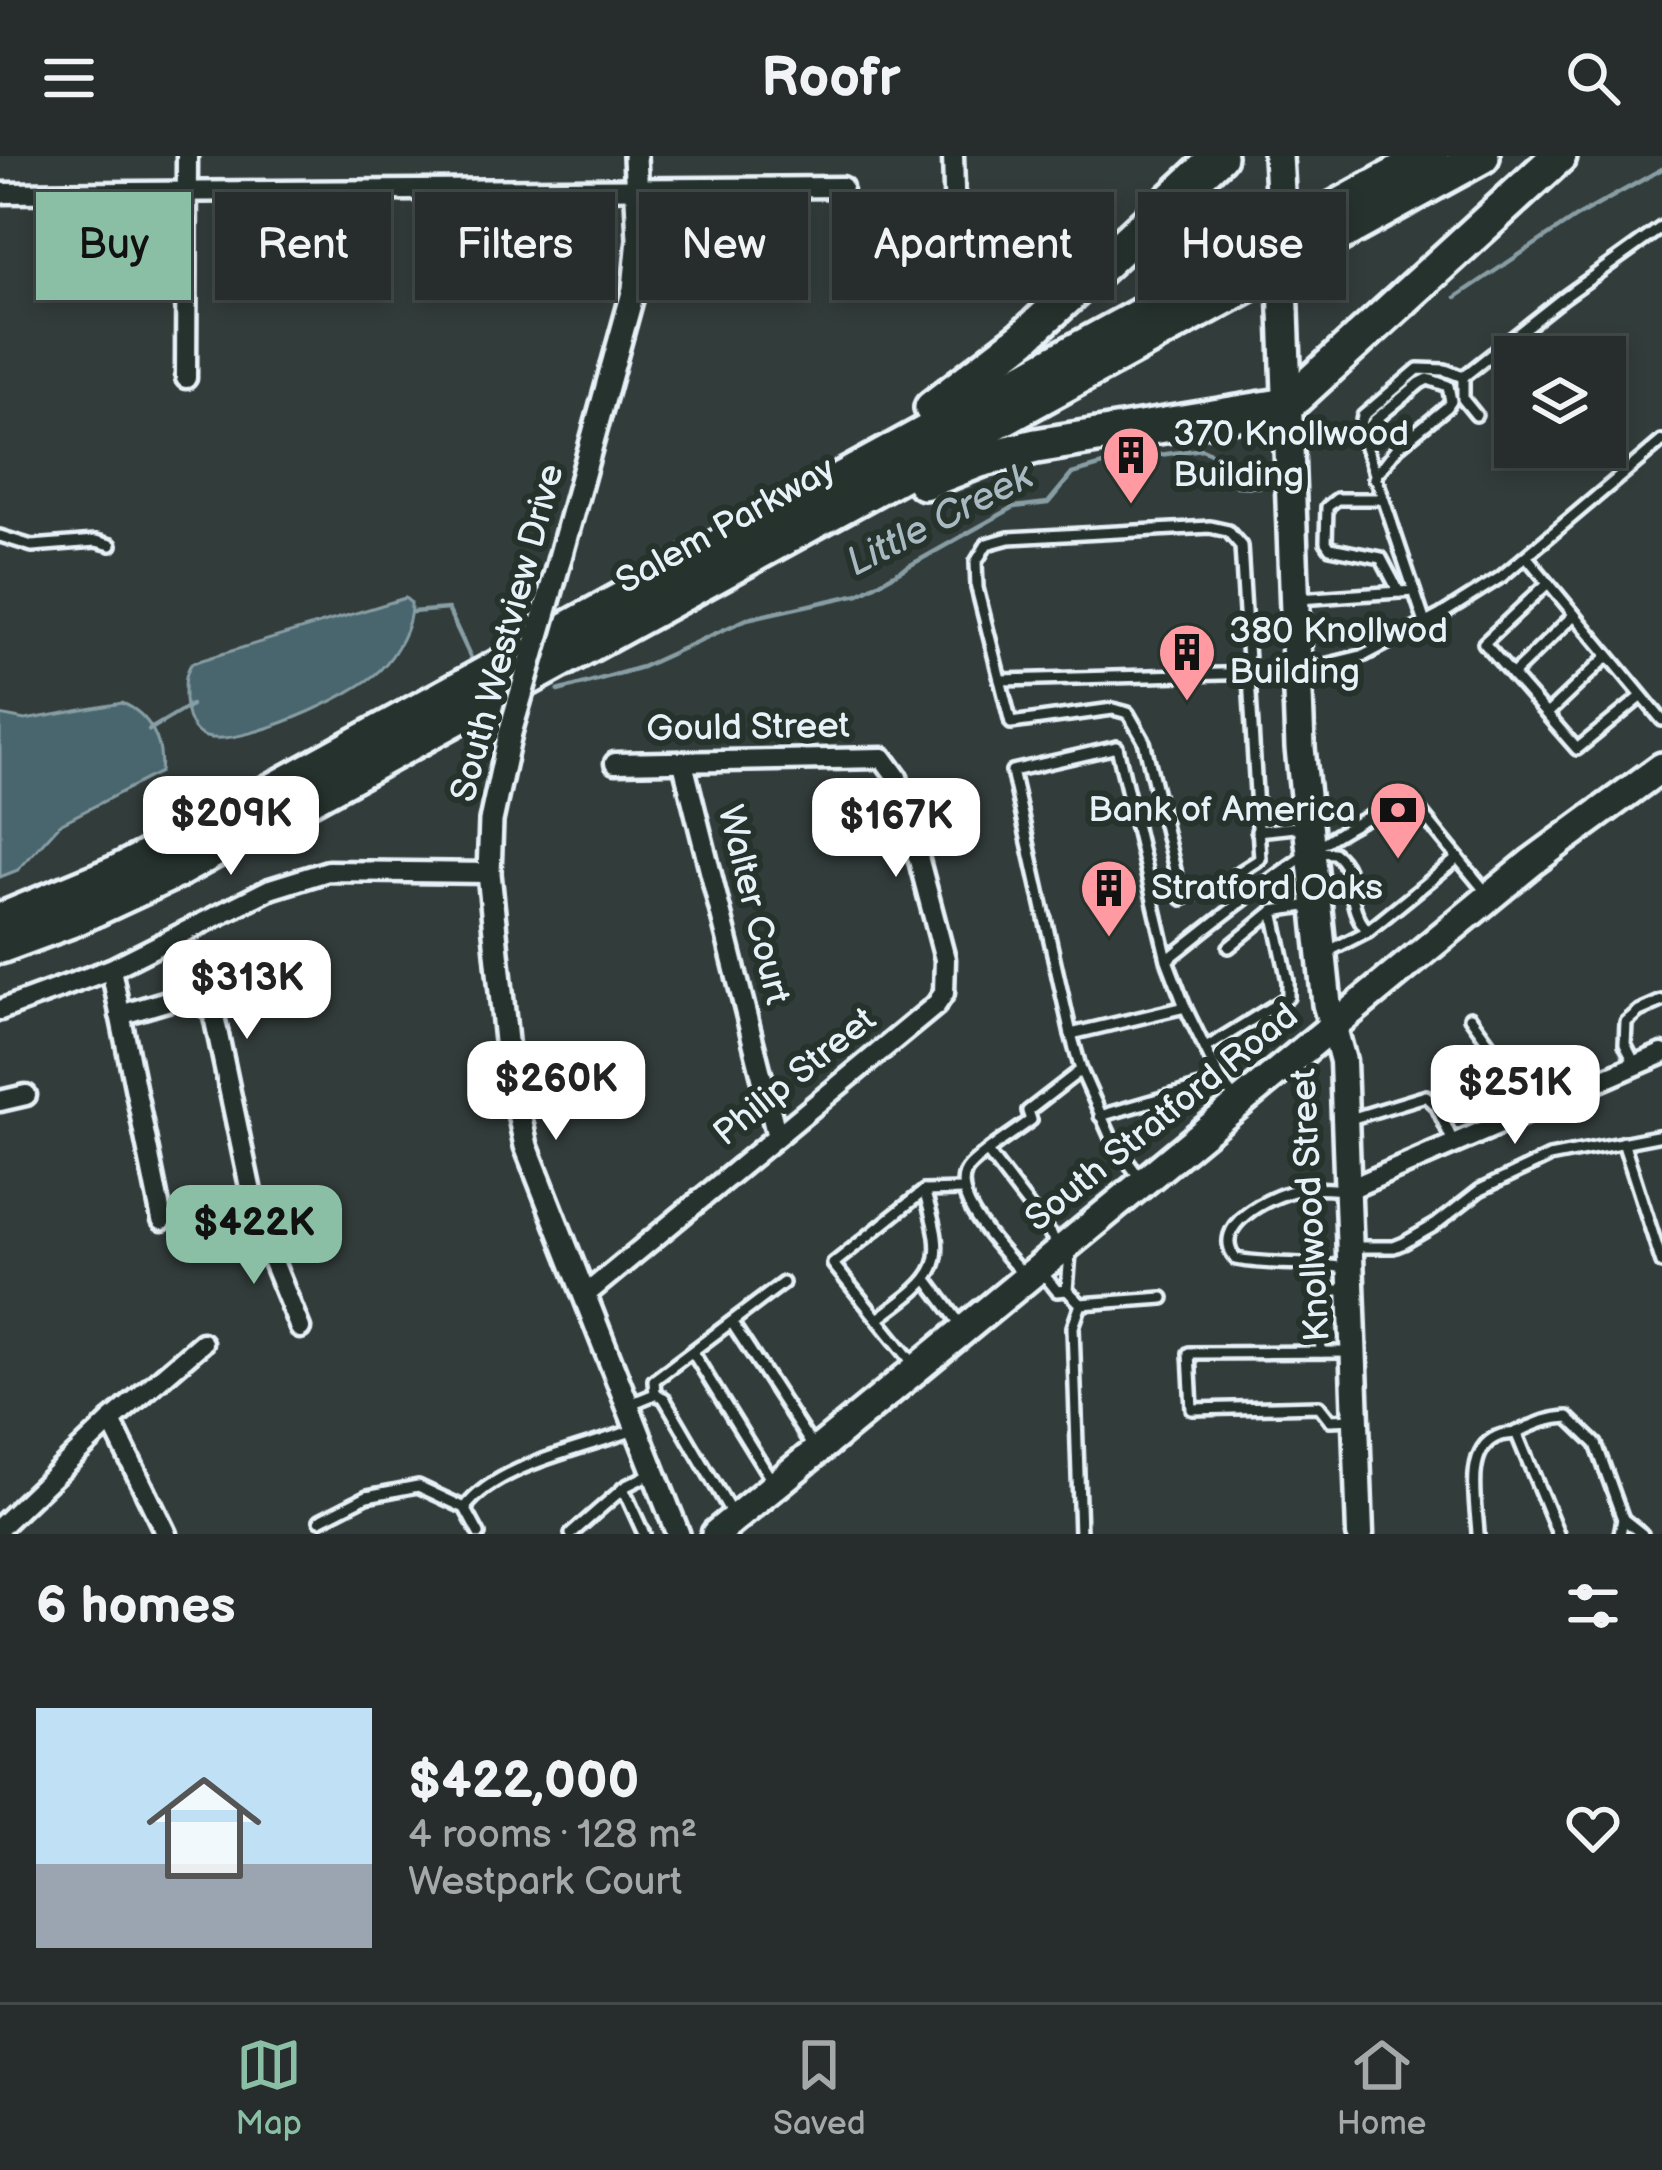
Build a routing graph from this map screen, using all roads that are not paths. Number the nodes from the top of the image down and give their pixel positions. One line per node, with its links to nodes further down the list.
1 (187, 156): 11 (street)
2 (635, 156): 10 (street, South Westview Drive)
3 (953, 156): 12 (street)
4 (1219, 156): 23 (highway)
5 (1278, 156): 17 (main road, Knollwood Street, bridge)
6 (1431, 156): 23 (highway, Salem Parkway)
7 (1481, 156): 23 (highway, Salem Parkway)
8 (1559, 156): 17 (highway)
9 (842, 187): 10 (street)
10 (638, 188): 11 (street); 47 (street, South Westview Drive, bridge)
11 (184, 191): 13 (street); 16 (street)
12 (954, 192)
13 (0, 193)
14 (1662, 227): 15 (lane)
15 (1463, 377): 18 (lane); 20 (lane)
16 (187, 378)
17 (1287, 405): 23 (highway); 30 (main road, Knollwood Street)
18 (1475, 415)
19 (1662, 441): 26 (lane)
20 (1361, 442): 21 (lane); 21 (lane)
21 (1375, 478): 22 (lane)
22 (1382, 499): 28 (lane); 29 (lane)
23 (791, 520): 51 (highway, Salem Parkway); 53 (highway, Salem Parkway)
24 (0, 536): 25 (lane)
25 (111, 545)
26 (1526, 556): 27 (lane); 32 (lane)
27 (1548, 584): 31 (lane); 36 (lane)
28 (1414, 591): 29 (lane); 32 (lane)
29 (1399, 592): 30 (lane)
30 (1293, 599): 34 (main road, Knollwood Street)
31 (1574, 615): 33 (lane); 36 (lane)
32 (1425, 623): 34 (lane)
33 (1608, 656): 38 (lane); 39 (lane)
34 (1296, 672): 35 (lane); 45 (main road, Knollwood Street)
35 (1246, 673): 37 (lane); 37 (lane); 44 (lane)
36 (1512, 675): 39 (lane)
37 (1000, 680): 44 (lane)
38 (1642, 698): 39 (lane); 40 (lane)
39 (1547, 714)
40 (1662, 720)
41 (615, 763): 42 (street, Gould Street)
42 (683, 763): 59 (street, Gould Street); 78 (street, Walter Court)
43 (1662, 767): 48 (main road, South Stratford Road)
44 (1257, 831): 45 (lane)
45 (1310, 839): 46 (lane); 49 (main road, Knollwood Street); 52 (lane); 56 (lane)
46 (1458, 858): 48 (lane); 52 (lane)
47 (489, 873): 57 (street); 95 (street, South Westview Drive)
48 (1490, 896): 64 (main road, South Stratford Road)
49 (1319, 904): 50 (lane); 55 (main road, Knollwood Street)
50 (1274, 911): 54 (lane); 66 (lane)
51 (0, 921)
52 (1368, 931): 55 (lane)
53 (0, 946)
54 (1229, 946)
55 (1323, 953): 64 (main road, Knollwood Street)
56 (1168, 960): 60 (lane); 65 (lane)
57 (111, 969): 61 (street); 62 (street)
58 (1662, 1001): 69 (lane)
59 (936, 1005): 78 (street, Philip Street)
60 (1185, 1007): 65 (lane); 66 (lane)
61 (0, 1010)
62 (120, 1015): 87 (street); 100 (street)
63 (1470, 1017): 68 (lane)
64 (1333, 1024): 71 (main road, South Stratford Road); 77 (main road, Knollwood Street)
65 (1071, 1034): 70 (lane)
66 (1206, 1048): 71 (lane)
67 (1662, 1054): 69 (street)
68 (1498, 1055): 74 (lane); 75 (lane)
69 (1636, 1066): 75 (street)
70 (1081, 1070): 76 (lane); 82 (lane)
71 (1230, 1091): 76 (lane); 83 (main road, South Stratford Road)
72 (26, 1095): 73 (street)
73 (0, 1101)
74 (1436, 1105): 77 (lane); 81 (lane)
75 (1533, 1110): 81 (street)
76 (1100, 1116): 83 (lane)
77 (1345, 1120): 85 (main road, Knollwood Street)
78 (776, 1133): 95 (street, Philip Street)
79 (1662, 1135): 80 (lane)
80 (1623, 1142): 89 (lane); 90 (lane)
81 (1454, 1144): 85 (street)
82 (988, 1153): 84 (lane); 88 (lane)
83 (1142, 1181): 88 (main road, South Stratford Road)
84 (962, 1190): 86 (lane); 91 (lane)
85 (1347, 1190): 90 (main road, Knollwood Street); 90 (lane)
86 (924, 1191): 92 (lane); 98 (lane)
87 (162, 1220)
88 (1067, 1243): 91 (main road, South Stratford Road); 94 (lane)
89 (1662, 1262)
90 (1350, 1269): 104 (lane); 105 (main road, Knollwood Street)
91 (1031, 1272): 94 (lane); 101 (main road, South Stratford Road)
92 (928, 1282): 98 (lane); 101 (lane)
93 (783, 1283): 99 (lane)
94 (1067, 1290): 97 (lane)
95 (585, 1295): 108 (street, South Westview Drive)
96 (1163, 1298): 97 (lane)
97 (1081, 1304): 127 (lane)
98 (878, 1319): 106 (lane)
99 (733, 1323): 103 (lane); 113 (lane)
100 (300, 1328)
101 (964, 1328): 106 (main road, South Stratford Road)
102 (202, 1343): 110 (street)
103 (693, 1352): 107 (lane); 115 (lane)
104 (1321, 1352): 105 (lane); 109 (lane)
105 (1353, 1352): 109 (main road, Knollwood Street)
106 (916, 1367): 113 (main road, South Stratford Road)
107 (655, 1394): 108 (lane); 121 (lane)
108 (628, 1405): 111 (street, South Westview Drive)
109 (1356, 1419): 128 (main road, Knollwood Street)
110 (111, 1421): 120 (street); 122 (street)
111 (638, 1429): 114 (street, South Westview Drive); 117 (lane)
112 (1516, 1432): 118 (lane); 129 (lane); 130 (lane)
113 (816, 1451): 115 (main road, South Stratford Road)
114 (654, 1472): 116 (lane); 126 (street, South Westview Drive)
115 (775, 1486): 121 (main road, South Stratford Road)
116 (623, 1488): 124 (lane); 125 (lane)
117 (465, 1508): 119 (lane); 123 (lane)
118 (1623, 1519): 131 (lane); 132 (lane)
119 (320, 1520)
120 (0, 1527)
121 (725, 1527)
122 (166, 1534)
123 (478, 1534)
124 (571, 1534)
125 (644, 1534)
126 (678, 1534)
127 (1080, 1534)
128 (1360, 1534)
129 (1478, 1534)
130 (1558, 1534)
131 (1621, 1534)
132 (1642, 1534)

